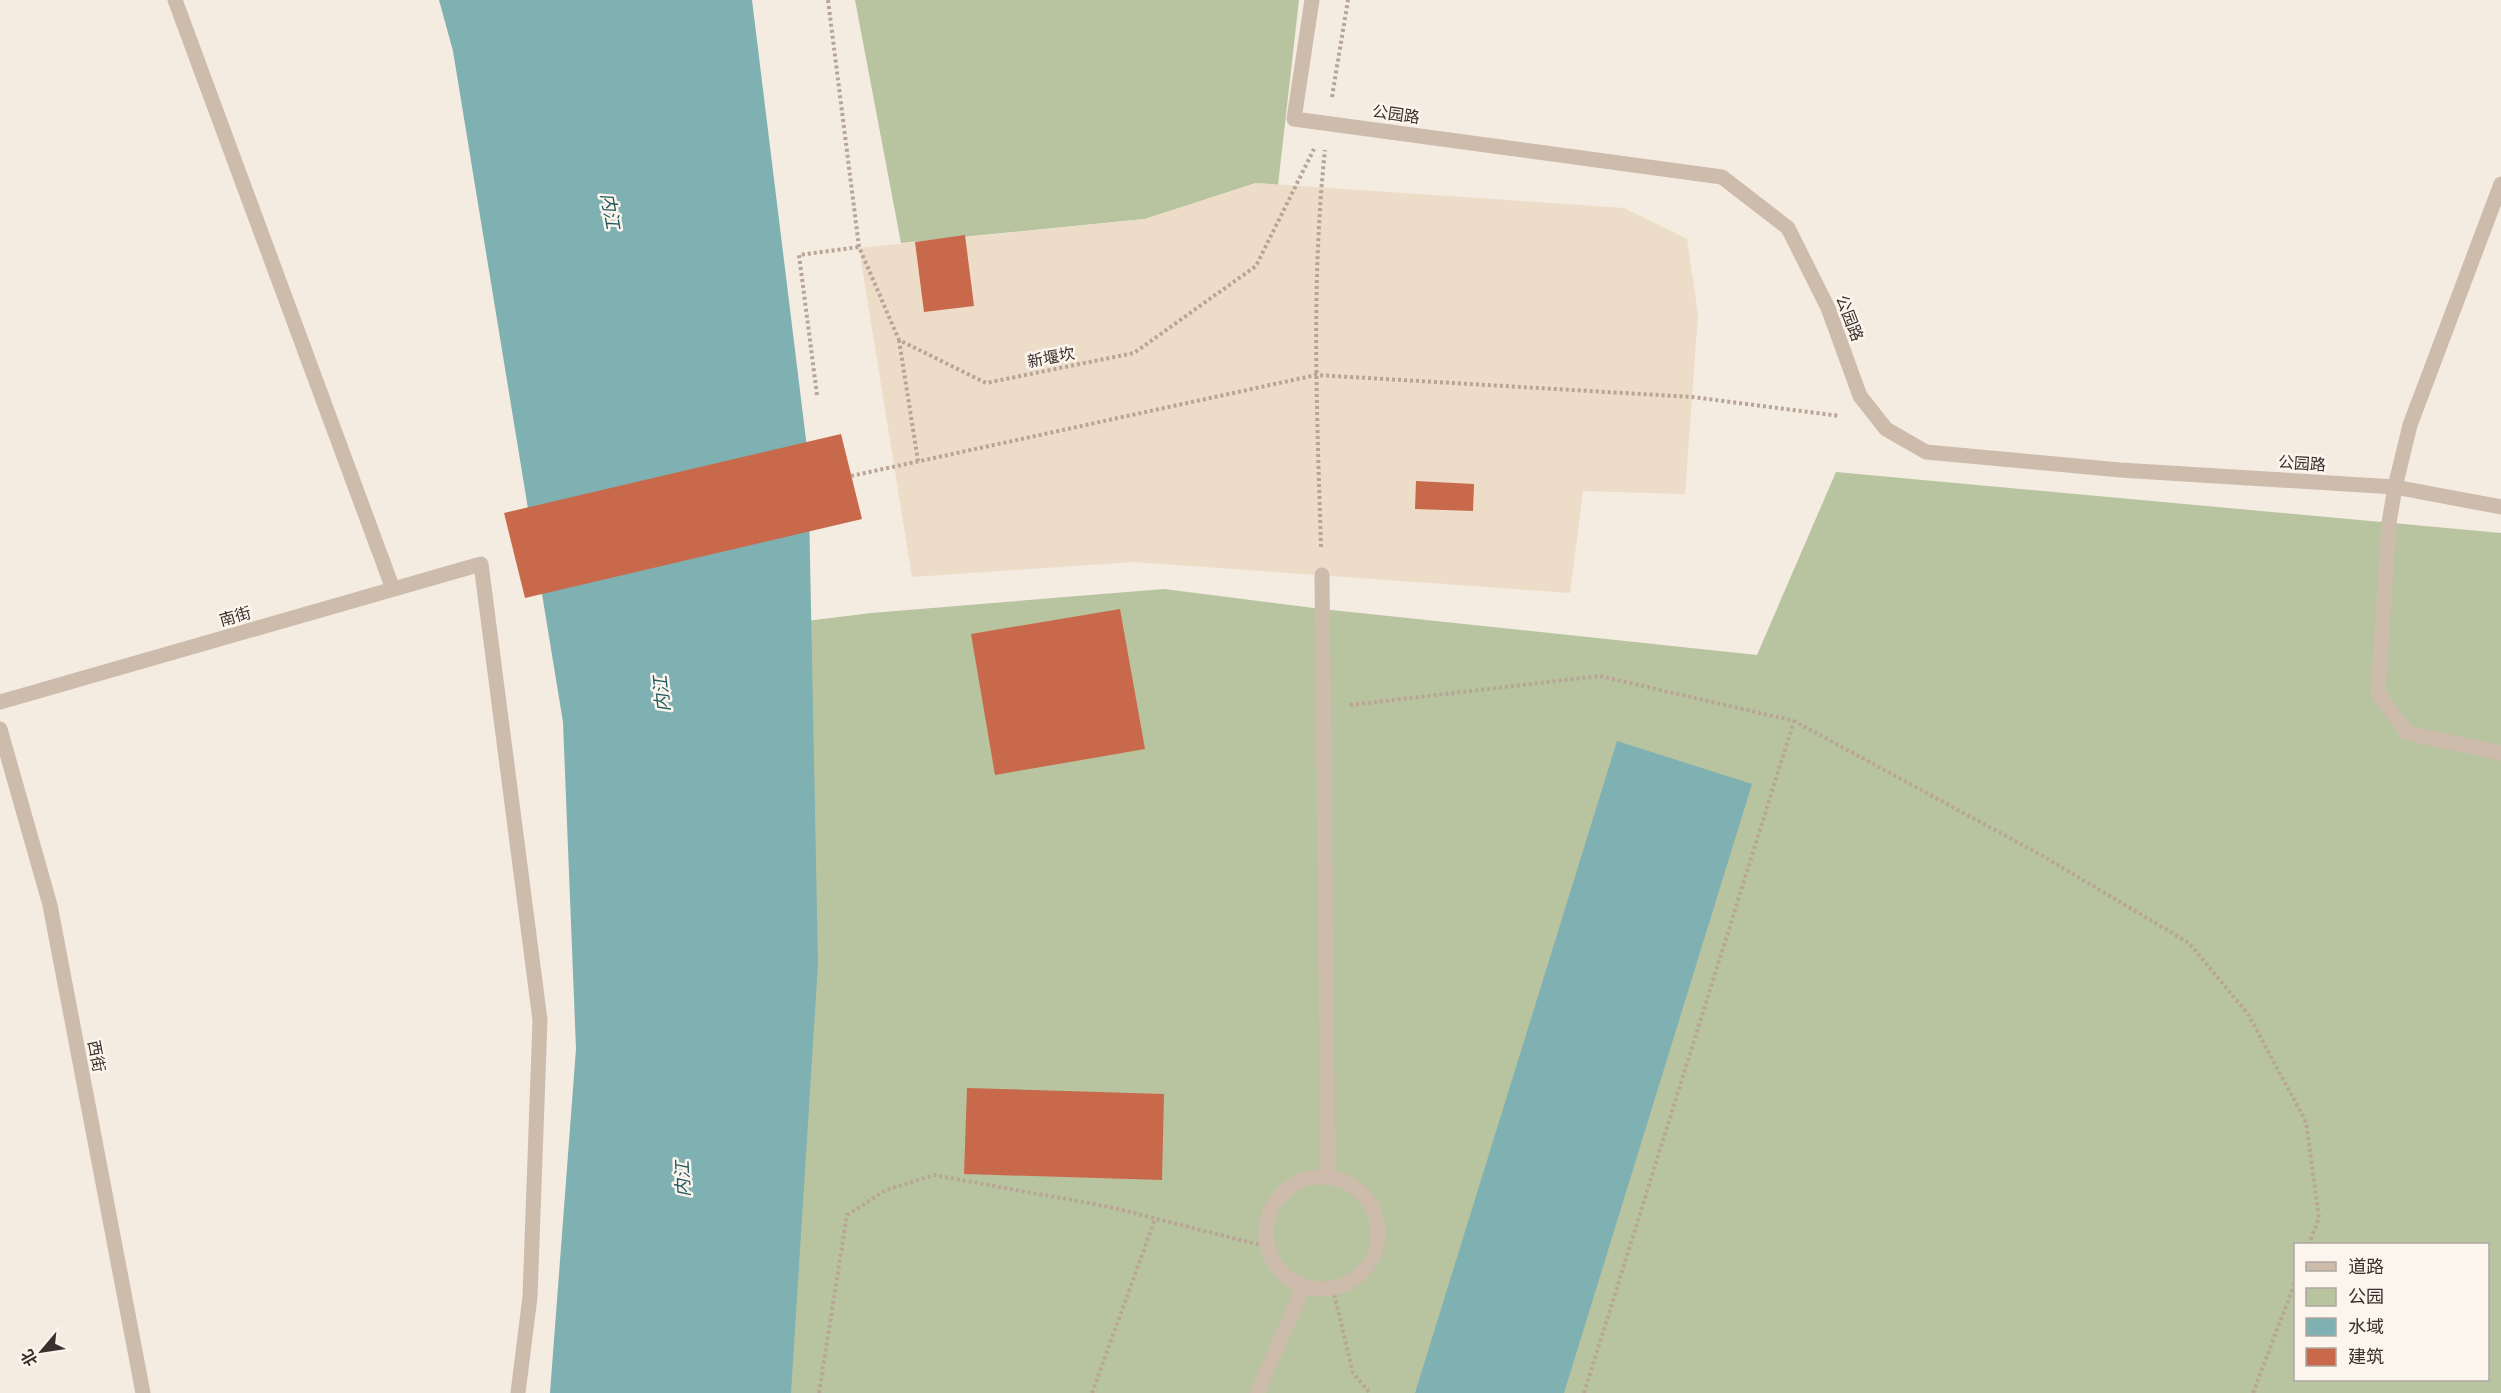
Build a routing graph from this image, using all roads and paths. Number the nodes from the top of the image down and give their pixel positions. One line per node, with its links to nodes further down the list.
1 (175, 0): 17 (street)
2 (828, 0): 7 (path)
3 (1312, 0): 5 (street, 公园路)
4 (1348, 0): 5 (path, 新堰坎)
5 (1327, 123): 8 (path, 新堰坎); 9 (path); 11 (street, 公园路)
6 (2501, 184): 14 (street)
7 (859, 248): 8 (path); 10 (path)
8 (899, 340): 12 (path)
9 (1316, 375): 11 (path); 12 (path); 16 (path)
10 (818, 395)
11 (1879, 421): 14 (street, 公园路)
12 (918, 460): 13 (path)
13 (851, 476)
14 (2395, 487): 15 (street, 公园路); 22 (street)
15 (2501, 507)
16 (1322, 575): 19 (street)
17 (393, 589): 18 (street, 南街); 31 (street, 南街)
18 (0, 702)
19 (1323, 708): 20 (path); 23 (street)
20 (1794, 721): 25 (path); 36 (path)
21 (0, 729): 30 (street, 西街)
22 (2501, 753)
23 (1328, 1177): 26 (street); 29 (street)
24 (1155, 1218): 26 (path); 32 (path); 33 (path)
25 (2310, 1243)
26 (1268, 1247): 28 (street)
27 (2294, 1283): 37 (path)
28 (1304, 1286): 29 (street); 34 (street)
29 (1333, 1288): 35 (path)
30 (143, 1393)
31 (518, 1393)
32 (819, 1393)
33 (1092, 1393)
34 (1257, 1393)
35 (1370, 1393)
36 (1584, 1393)
37 (2253, 1393)

